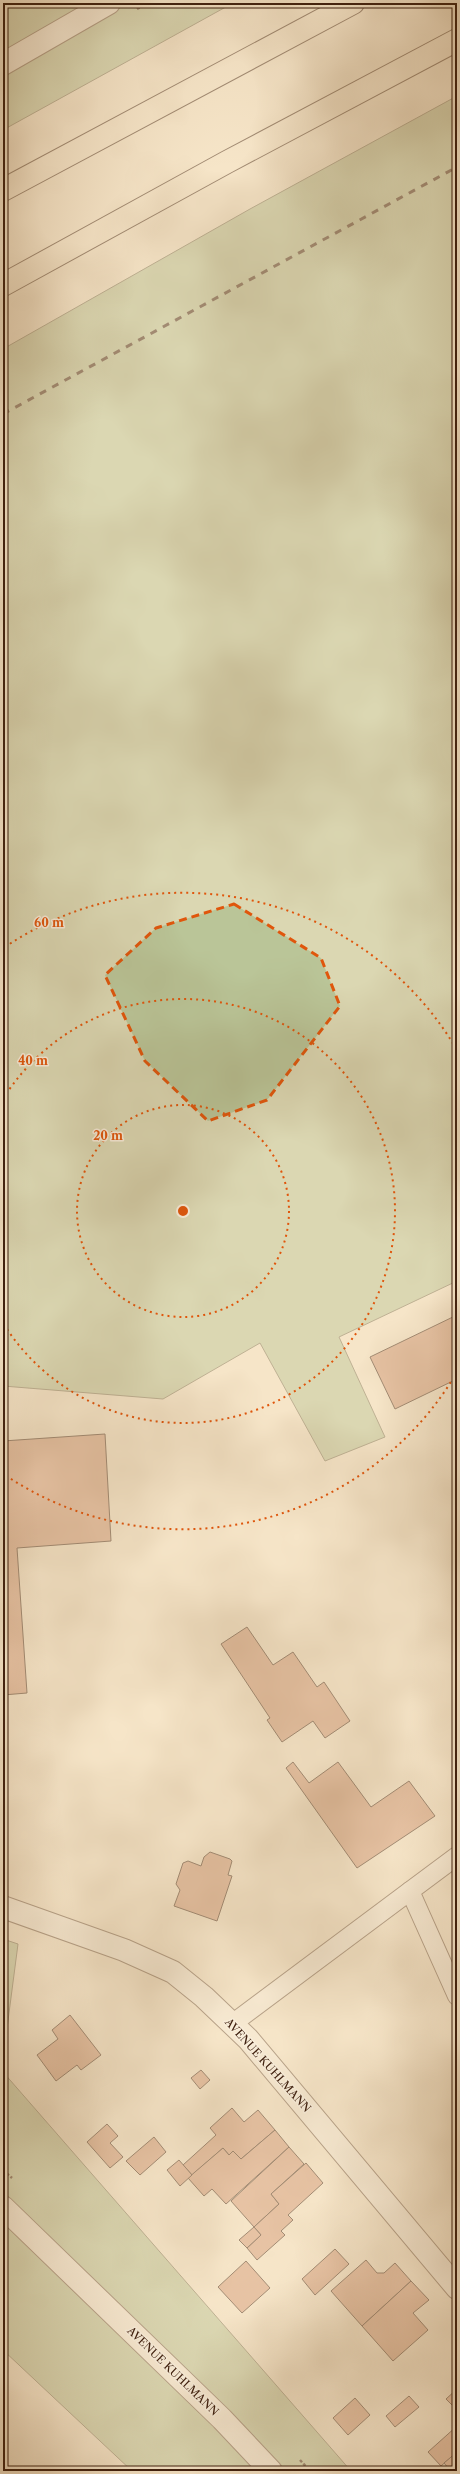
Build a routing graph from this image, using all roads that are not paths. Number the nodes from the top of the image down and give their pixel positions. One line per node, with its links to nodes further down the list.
1 (109, 3): 4 (street)
2 (353, 3): 5 (highway)
3 (457, 40): 6 (highway)
4 (3, 64)
5 (3, 190)
6 (3, 285)
7 (457, 1856): 8 (lane)
8 (410, 1891): 10 (lane); 11 (lane)
9 (3, 1907): 11 (street, AVENUE KUHLMANN)
10 (457, 1996)
11 (232, 2024): 13 (street, AVENUE KUHLMANN)
12 (3, 2207): 14 (street, AVENUE KUHLMANN)
13 (457, 2288)
14 (271, 2471)

